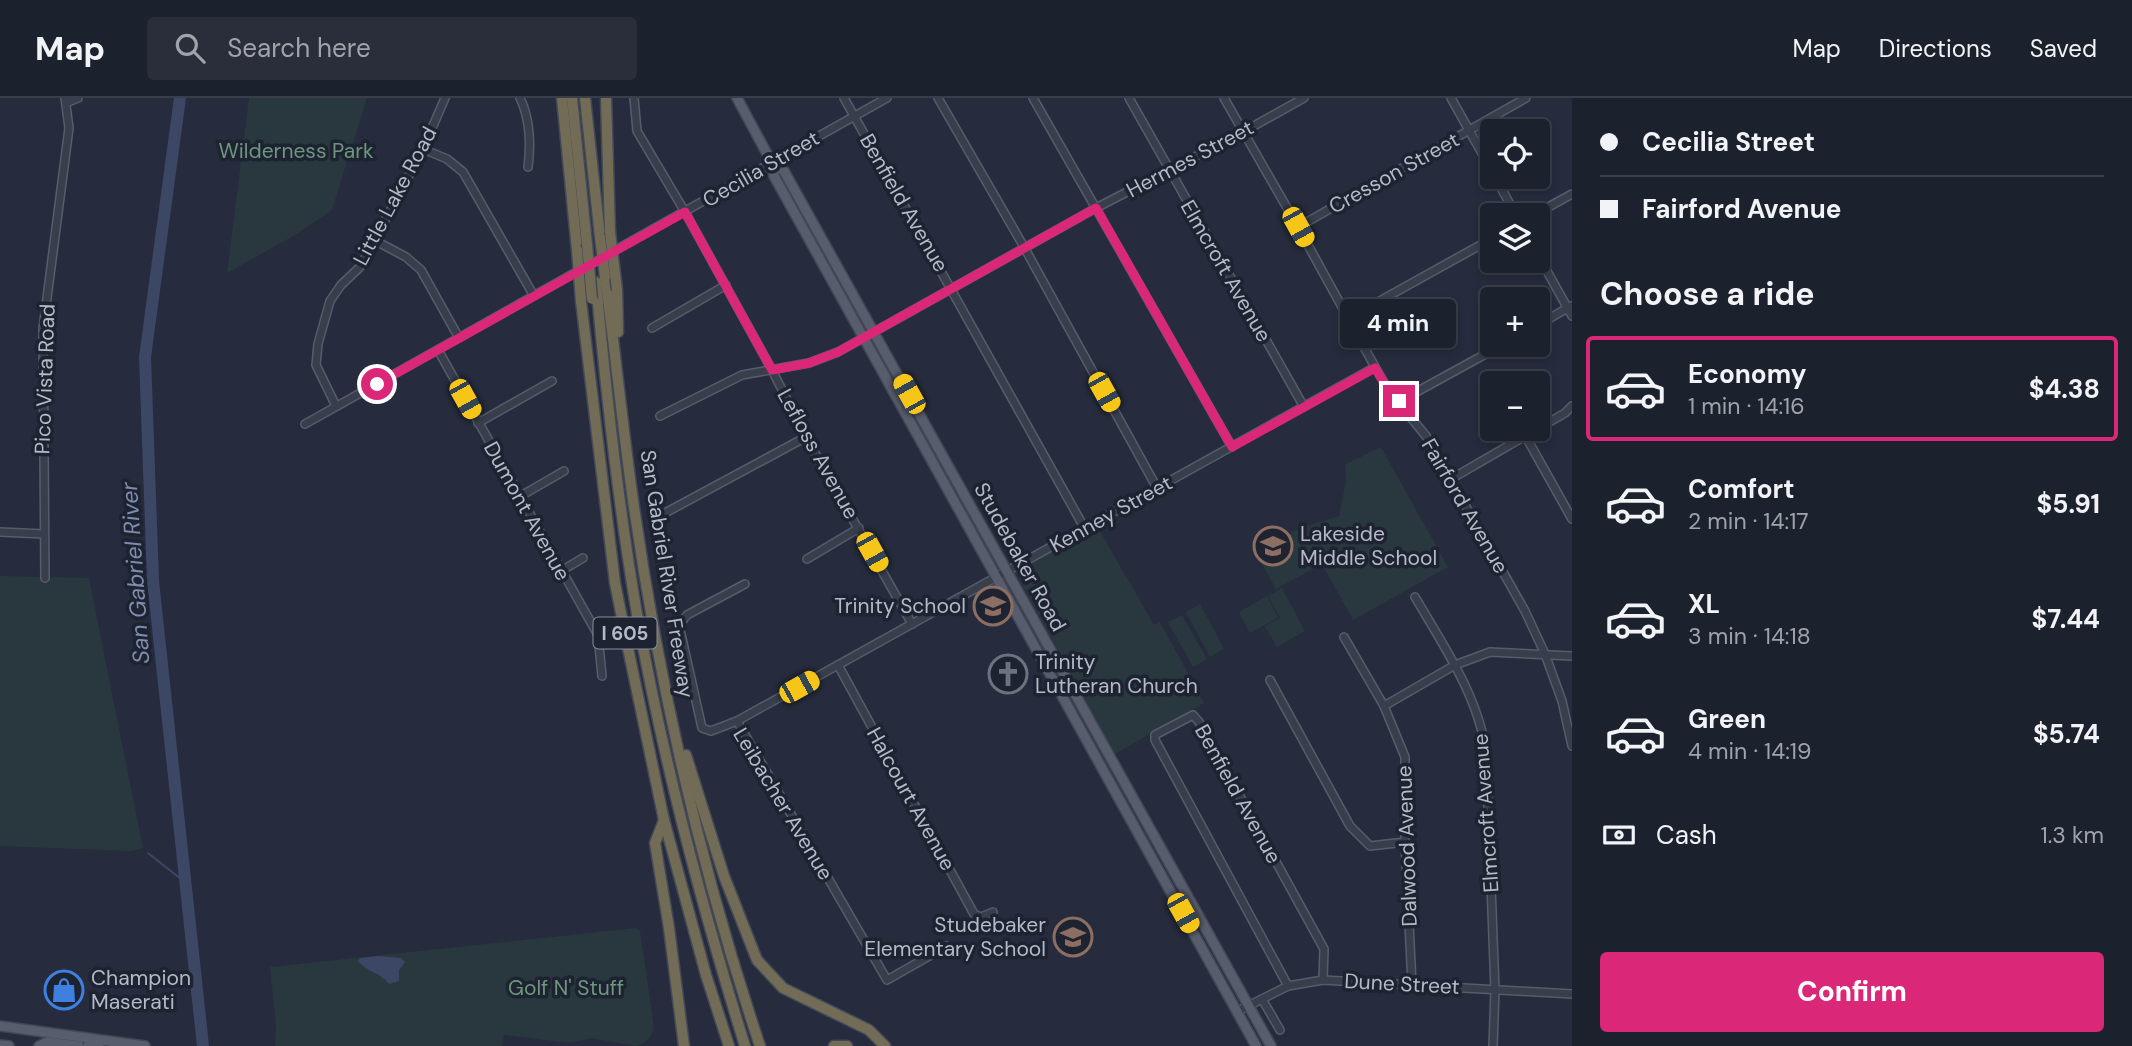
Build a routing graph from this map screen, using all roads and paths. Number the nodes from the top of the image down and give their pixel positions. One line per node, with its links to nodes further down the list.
1 (78, 98): 19 (street)
2 (444, 98): 23 (street, Little Lake Road)
3 (520, 98): 26 (street)
4 (562, 98): 42 (highway, I 605, bridge)
5 (575, 98): 33 (highway)
6 (585, 98): 33 (highway, San Gabriel River Freeway / I 605)
7 (606, 98): 33 (highway)
8 (634, 98): 31 (street, Lefloss Avenue)
9 (737, 98): 25 (main road, Studebaker Road)
10 (844, 98): 20 (street, Benfield Avenue)
11 (887, 98): 20 (street, Cecilia Street)
12 (938, 98): 36 (street)
13 (1034, 98): 30 (street)
14 (1129, 98): 27 (street, Elmcroft Avenue)
15 (1224, 98): 22 (street, Fairford Avenue)
16 (1304, 98): 22 (street, Hermes Street)
17 (1451, 98): 21 (street)
18 (1526, 98): 21 (street, Cresson Street)
19 (66, 100): 77 (street, Pico Vista Road)
20 (855, 116): 25 (street, Cecilia Street); 40 (street, Benfield Avenue)
21 (1469, 130): 24 (street); 32 (street, Cresson Street)
22 (1243, 132): 27 (street, Hermes Street); 32 (street, Fairford Avenue)
23 (423, 149): 34 (street, Little Lake Road); 41 (street)
24 (1480, 150)
25 (772, 163): 31 (street, Cecilia Street); 47 (main road, Studebaker Road); 48 (main road, Studebaker Road)
26 (528, 167)
27 (1169, 171): 30 (street, Hermes Street); 59 (street, Elmcroft Avenue)
28 (1572, 194): 29 (street)
29 (1550, 206)
30 (1096, 208): 36 (street, Hermes Street); 67 (street)
31 (685, 212): 39 (street, Lefloss Avenue); 41 (street, Cecilia Street)
32 (1298, 227): 44 (street, Fairford Avenue)
33 (597, 239): 38 (highway, San Gabriel River Freeway / I 605, bridge); 42 (highway, bridge); 55 (highway, bridge)
34 (374, 240): 49 (street); 58 (street, Little Lake Road)
35 (1480, 245): 44 (street)
36 (1024, 247): 40 (street, Hermes Street); 70 (street)
37 (1549, 273): 43 (street)
38 (601, 280): 55 (highway, San Gabriel River Freeway / I 605); 122 (highway)
39 (726, 285): 46 (street); 53 (street, Lefloss Avenue)
40 (952, 288): 47 (street, Hermes Street); 75 (street, Benfield Avenue)
41 (534, 296): 49 (street, Cecilia Street)
42 (587, 300): 98 (highway, I 605); 122 (highway)
43 (1571, 310): 45 (street)
44 (1349, 318): 52 (street, Fairford Avenue)
45 (1550, 320)
46 (652, 328)
47 (874, 331): 48 (street, Hermes Street); 81 (main road, Studebaker Road)
48 (863, 337): 53 (street, Hermes Street); 82 (main road, Studebaker Road)
49 (459, 338): 50 (street, Cecilia Street)
50 (438, 350): 58 (street, Cecilia Street); 62 (street, Dumont Avenue)
51 (1480, 357): 56 (street)
52 (1375, 368): 56 (street, Fairford Avenue); 59 (street, Kenney Street)
53 (772, 370): 60 (street, Hermes Street); 64 (street, Lefloss Avenue)
54 (552, 381): 62 (street)
55 (620, 396): 94 (highway, San Gabriel River Freeway / I 605)
56 (1399, 401): 69 (street, Fairford Avenue)
57 (1572, 406): 61 (street)
58 (336, 407): 63 (street, Cecilia Street)
59 (1304, 407): 67 (street, Kenney Street)
60 (660, 416)
61 (1550, 422)
62 (478, 423): 71 (street, Dumont Avenue)
63 (305, 424)
64 (806, 437): 72 (street); 74 (street, Lefloss Avenue)
65 (1517, 441): 69 (street)
66 (1529, 441): 73 (street)
67 (1232, 447): 70 (street, Kenney Street)
68 (564, 471): 71 (street)
69 (1451, 479): 88 (street, Fairford Avenue)
70 (1157, 488): 75 (street, Kenney Street)
71 (519, 497): 80 (street, Dumont Avenue)
72 (665, 513)
73 (1572, 519)
74 (859, 528): 79 (street); 86 (street, Lefloss Avenue)
75 (1085, 529): 81 (street, Kenney Street)
76 (0, 532): 77 (street)
77 (44, 534): 83 (street, Pico Vista Road)
78 (583, 558): 80 (street)
79 (807, 559)
80 (561, 570): 92 (street, Dumont Avenue)
81 (1007, 571): 82 (street, Kenney Street); 108 (main road, Studebaker Road)
82 (997, 577): 86 (street, Kenney Street); 109 (main road, Studebaker Road)
83 (45, 578)
84 (745, 584): 96 (street, Leibacher Avenue)
85 (1415, 597): 90 (street, Elmcroft Avenue)
86 (912, 624): 91 (street, Kenney Street)
87 (1344, 637): 95 (street, Dalwood Avenue)
88 (1545, 654): 89 (street); 90 (street); 97 (street, Fairford Avenue)
89 (1572, 656)
90 (1455, 665): 95 (street); 105 (street, Elmcroft Avenue)
91 (838, 666): 96 (street, Kenney Street); 100 (street, Halcourt Avenue)
92 (602, 676)
93 (1270, 680): 99 (street)
94 (667, 695): 123 (highway, San Gabriel River Freeway / I 605); 126 (highway)
95 (1384, 706): 99 (street, Dalwood Avenue)
96 (737, 721): 101 (street, Leibacher Avenue)
97 (1572, 746)
98 (664, 820): 120 (highway); 121 (highway, I 605)
99 (1405, 842): 103 (street, Dalwood Avenue)
100 (993, 912)
101 (947, 946)
102 (1323, 980): 103 (street, Dune Street); 104 (street, Dune Street); 104 (street, Benfield Avenue)
103 (1412, 984): 105 (street, Dune Street)
104 (1288, 986): 107 (street, Dune Street)
105 (1495, 990): 106 (street, Dune Street); 129 (street, Elmcroft Avenue)
106 (1572, 994)
107 (1262, 999): 108 (street, Dune Street); 111 (street)
108 (1249, 1006): 109 (street, Dune Street); 128 (main road, Studebaker Road)
109 (1238, 1011): 112 (main road, Studebaker Road)
110 (0, 1026): 113 (main road)
111 (1280, 1030)
112 (1248, 1031): 127 (main road, Studebaker Road); 128 (main road)
113 (104, 1040): 118 (main road); 119 (main road)
114 (0, 1045): 115 (main road)
115 (9, 1046)
116 (39, 1046): 117 (main road)
117 (79, 1046)
118 (88, 1046)
119 (145, 1046)
120 (684, 1046)
121 (729, 1046)
122 (743, 1046)
123 (760, 1046)
124 (834, 1046): 125 (highway)
125 (847, 1046)
126 (884, 1046)
127 (1256, 1046)
128 (1269, 1046)
129 (1493, 1046)

